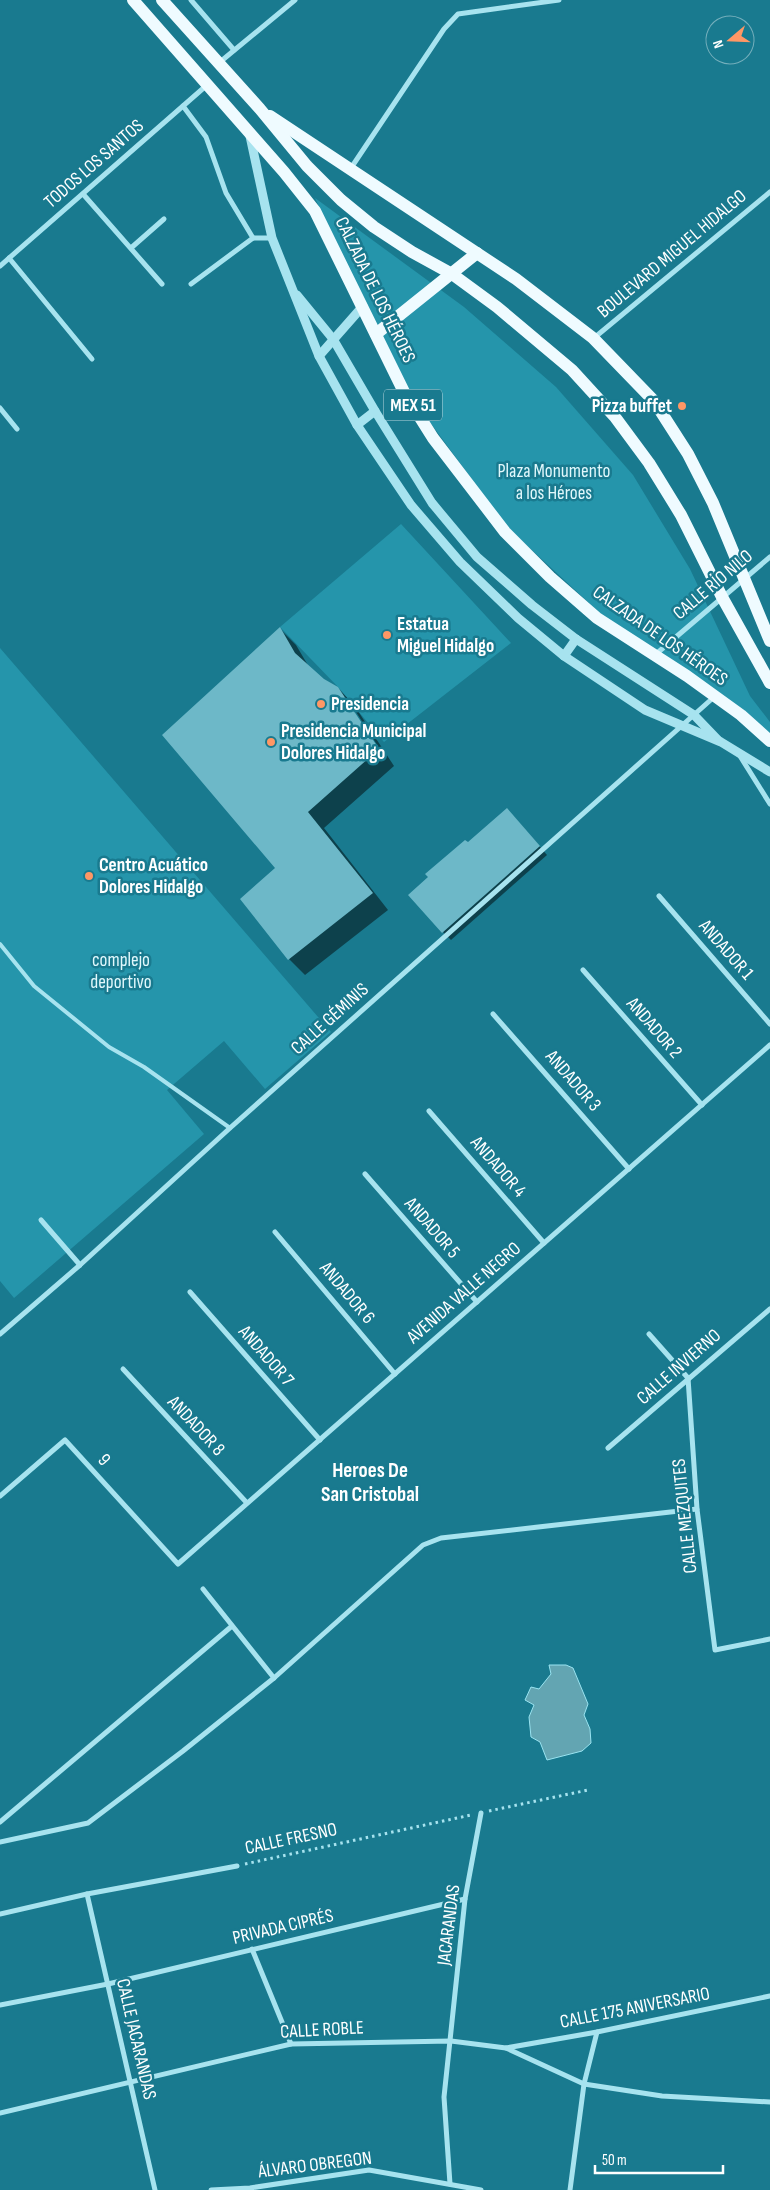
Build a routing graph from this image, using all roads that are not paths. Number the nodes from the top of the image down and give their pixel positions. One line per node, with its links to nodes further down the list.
1 (134, 0): 8 (main road, CALZADA DE LOS HÉROES / MEX 51)
2 (162, 0): 7 (main road, CALZADA DE LOS HÉROES)
3 (191, 0): 6 (street)
4 (295, 0): 6 (street)
5 (558, 0): 13 (street)
6 (234, 50): 7 (street)
7 (217, 64): 9 (main road, CALZADA DE LOS HÉROES)
8 (208, 85): 9 (main road); 10 (street, TODOS LOS SANTOS); 12 (main road, CALZADA DE LOS HÉROES / MEX 51)
9 (249, 98): 11 (main road, CALZADA DE LOS HÉROES)
10 (183, 106): 15 (street, TODOS LOS SANTOS); 17 (street)
11 (260, 109): 13 (main road); 23 (main road, CALZADA DE LOS HÉROES)
12 (250, 136): 18 (street); 27 (main road, CALZADA DE LOS HÉROES / MEX 51)
13 (350, 168): 20 (main road)
14 (770, 192): 29 (street, BOULEVARD MIGUEL HIDALGO)
15 (83, 194): 19 (street); 21 (street, TODOS LOS SANTOS)
16 (164, 219): 19 (street)
17 (253, 238): 18 (street); 25 (street)
18 (272, 238): 26 (street)
19 (131, 248): 24 (street)
20 (477, 253): 23 (main road); 29 (main road)
21 (9, 258): 22 (street, TODOS LOS SANTOS); 32 (street)
22 (0, 266)
23 (452, 274): 28 (main road); 39 (main road, CALZADA DE LOS HÉROES)
24 (162, 284)
25 (191, 284)
26 (290, 288): 30 (street); 31 (street)
27 (363, 306): 28 (main road, CALZADA DE LOS HÉROES / MEX 51); 30 (street)
28 (376, 334): 43 (main road, CALZADA DE LOS HÉROES / MEX 51)
29 (594, 338): 38 (main road)
30 (333, 339): 31 (street); 34 (street)
31 (320, 356): 35 (street)
32 (92, 359)
33 (0, 408): 36 (street)
34 (375, 412): 35 (street); 40 (street)
35 (357, 425): 42 (street)
36 (17, 429)
37 (770, 557): 38 (street, CALLE RÍO NILO)
38 (745, 578): 39 (street, CALLE RÍO NILO); 41 (main road)
39 (722, 597): 43 (street, CALLE RÍO NILO); 44 (main road, CALZADA DE LOS HÉROES)
40 (576, 639): 42 (street); 46 (street)
41 (770, 641)
42 (564, 656): 47 (street)
43 (653, 656): 45 (main road, CALZADA DE LOS HÉROES / MEX 51)
44 (770, 683)
45 (715, 696): 46 (street, CALLE GÉMINIS); 49 (main road, CALZADA DE LOS HÉROES / MEX 51)
46 (694, 715): 47 (street, CALLE GÉMINIS); 48 (street)
47 (682, 727): 48 (street); 61 (street, CALLE GÉMINIS)
48 (720, 742): 50 (street)
49 (770, 742)
50 (738, 752): 51 (street); 52 (street)
51 (770, 772)
52 (770, 804)
53 (660, 896): 57 (street, ANDADOR 1)
54 (0, 944): 61 (lane)
55 (584, 970): 59 (street, ANDADOR 2)
56 (493, 1014): 62 (street, ANDADOR 3)
57 (770, 1024)
58 (769, 1049): 59 (street, AVENIDA VALLE NEGRO)
59 (702, 1105): 62 (street, AVENIDA VALLE NEGRO)
60 (429, 1110): 66 (street, ANDADOR 4)
61 (230, 1128): 67 (street, CALLE GÉMINIS)
62 (629, 1169): 66 (street, AVENIDA VALLE NEGRO)
63 (365, 1174): 69 (street, ANDADOR 5)
64 (41, 1220): 67 (street)
65 (275, 1232): 74 (street, ANDADOR 6)
66 (544, 1243): 69 (street, AVENIDA VALLE NEGRO)
67 (80, 1265): 71 (street, CALLE GÉMINIS)
68 (190, 1292): 76 (street, ANDADOR 7)
69 (477, 1302): 74 (street, AVENIDA VALLE NEGRO)
70 (770, 1309): 75 (street, CALLE INVIERNO)
71 (0, 1334)
72 (649, 1334): 75 (street)
73 (123, 1369): 79 (street, ANDADOR 8)
74 (395, 1374): 76 (street, AVENIDA VALLE NEGRO)
75 (688, 1378): 77 (street, CALLE INVIERNO); 80 (street, CALLE MEZQUITES)
76 (320, 1440): 79 (street, AVENIDA VALLE NEGRO)
77 (608, 1448)
78 (0, 1496): 81 (street, 9)
79 (247, 1503): 81 (street, AVENIDA VALLE NEGRO)
80 (698, 1509): 84 (street, CALLE MEZQUITES); 85 (street)
81 (178, 1564)
82 (203, 1589): 83 (street)
83 (232, 1626): 85 (street); 87 (street)
84 (770, 1639)
85 (274, 1678): 88 (street)
86 (481, 1813): 91 (street, JACARANDAS)
87 (0, 1822)
88 (0, 1842)
89 (237, 1866): 90 (street, CALLE FRESNO)
90 (88, 1894): 92 (street, CALLE FRESNO); 94 (street, CALLE JACARANDAS)
91 (465, 1899): 93 (street, PRIVADA CIPRÉS); 98 (street, JACARANDAS)
92 (0, 1914)
93 (252, 1950): 94 (street, PRIVADA CIPRÉS); 99 (street)
94 (108, 1984): 96 (street, PRIVADA CIPRÉS); 101 (street, CALLE JACARANDAS)
95 (770, 1996): 97 (street, CALLE 175 ANIVERSARIO)
96 (0, 2005)
97 (596, 2032): 100 (street, CALLE 175 ANIVERSARIO); 102 (street)
98 (451, 2041): 99 (street, CALLE ROBLE); 100 (street, CALLE ROBLE); 105 (street, JACARANDAS)
99 (291, 2044): 101 (street, CALLE ROBLE)
100 (506, 2048): 102 (street, CALLE ROBLE)
101 (131, 2081): 104 (street, CALLE ROBLE); 107 (street, CALLE JACARANDAS)
102 (584, 2084): 103 (street, CALLE ROBLE); 110 (street)
103 (770, 2102)
104 (0, 2112)
105 (450, 2184): 106 (street, ÁLVARO OBREGON); 109 (street, ÁLVARO OBREGON)
106 (252, 2189): 108 (street, ÁLVARO OBREGON)
107 (155, 2190)
108 (211, 2190)
109 (481, 2190)
110 (570, 2190)

